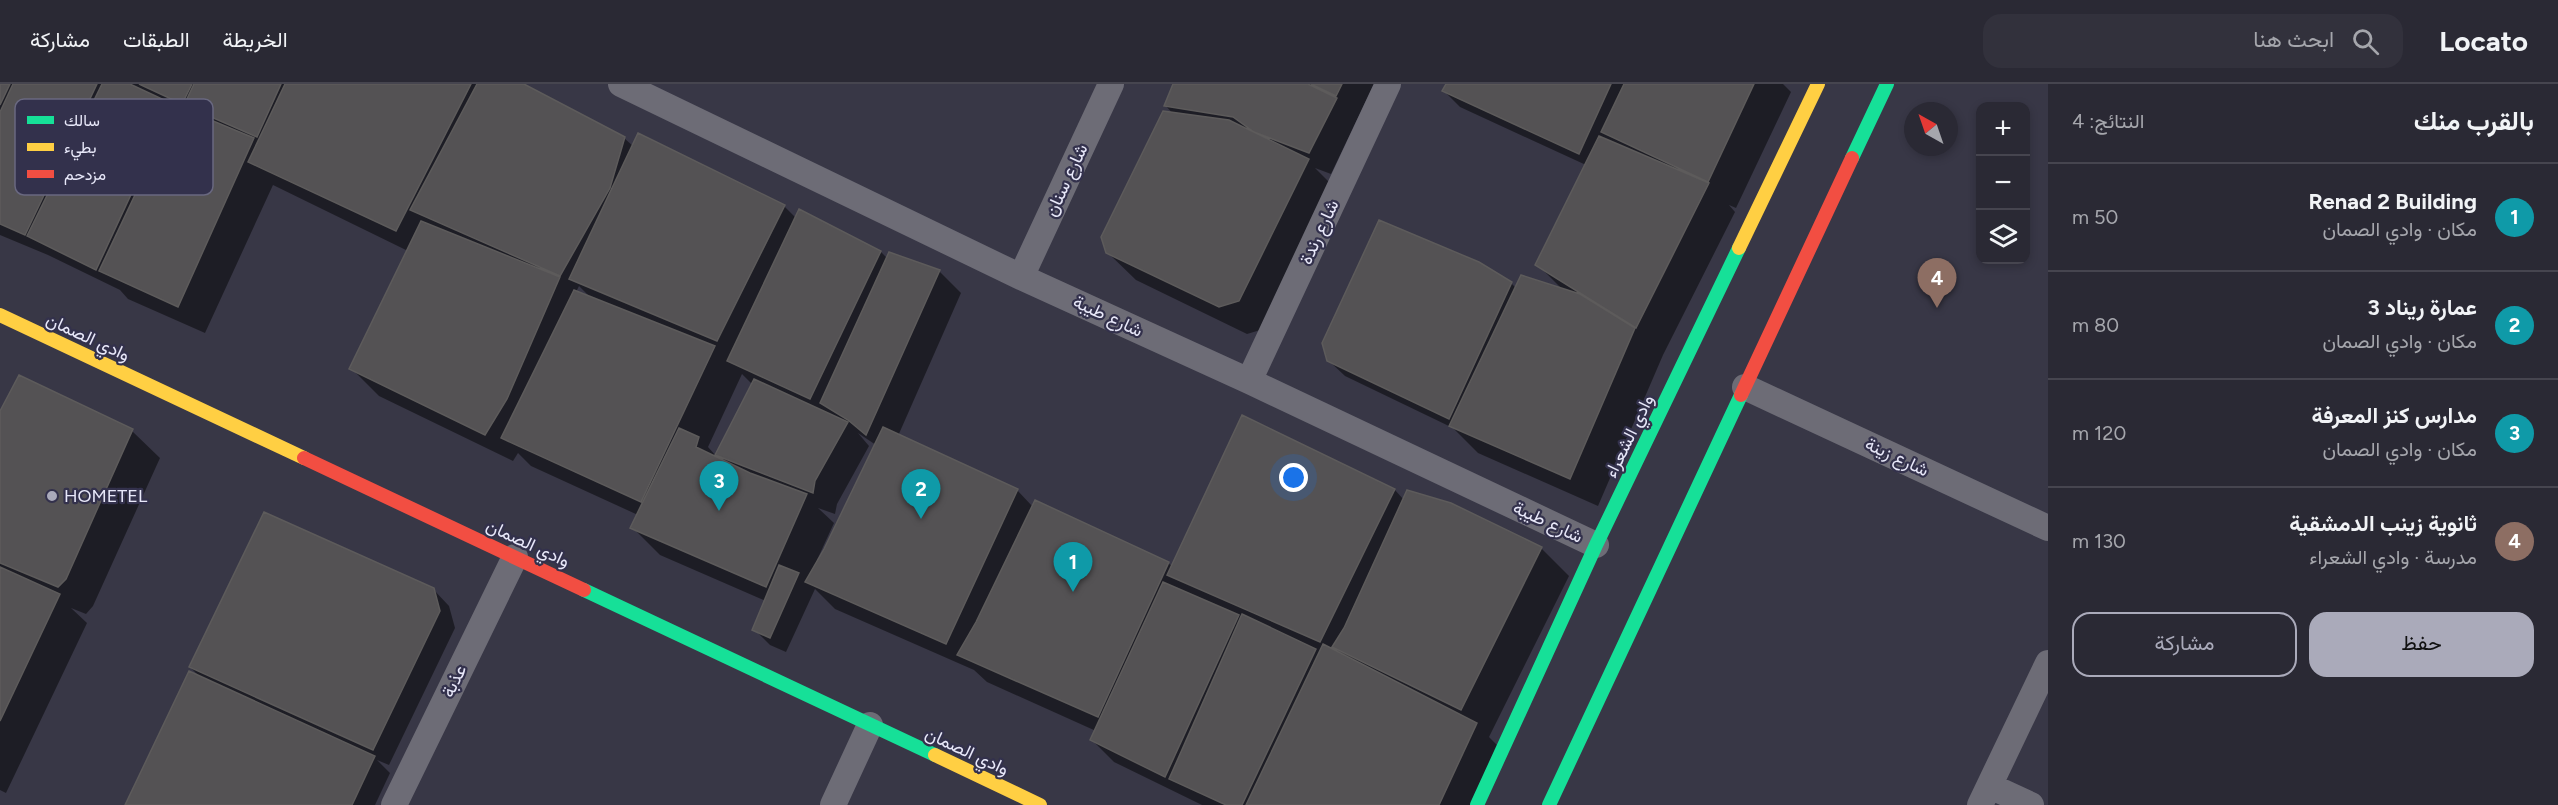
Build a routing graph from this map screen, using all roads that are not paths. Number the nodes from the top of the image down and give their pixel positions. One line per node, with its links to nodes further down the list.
1 (621, 84): 8 (street, شارع طيبة)
2 (1112, 84): 8 (street, شارع سنان)
3 (1388, 84): 10 (street, شارع رندة)
4 (1820, 84): 13 (street, وادي الشعراء)
5 (1872, 84): 7 (street)
6 (1887, 84): 7 (street)
7 (1868, 124): 11 (street)
8 (1021, 277): 10 (street, شارع طيبة)
9 (0, 315): 14 (street, وادي الصمان)
10 (1250, 381): 13 (street, شارع طيبة)
11 (1745, 387): 12 (street, شارع زينة); 22 (street)
12 (2048, 528)
13 (1596, 545): 21 (street, وادي الشعراء)
14 (515, 557): 16 (street, وادي الصمان); 18 (street, عذبة)
15 (2048, 663): 17 (street)
16 (870, 725): 19 (street); 20 (street, وادي الصمان)
17 (1985, 796): 23 (street)
18 (394, 805)
19 (833, 805)
20 (1040, 805)
21 (1477, 805)
22 (1549, 805)
23 (2031, 805)

